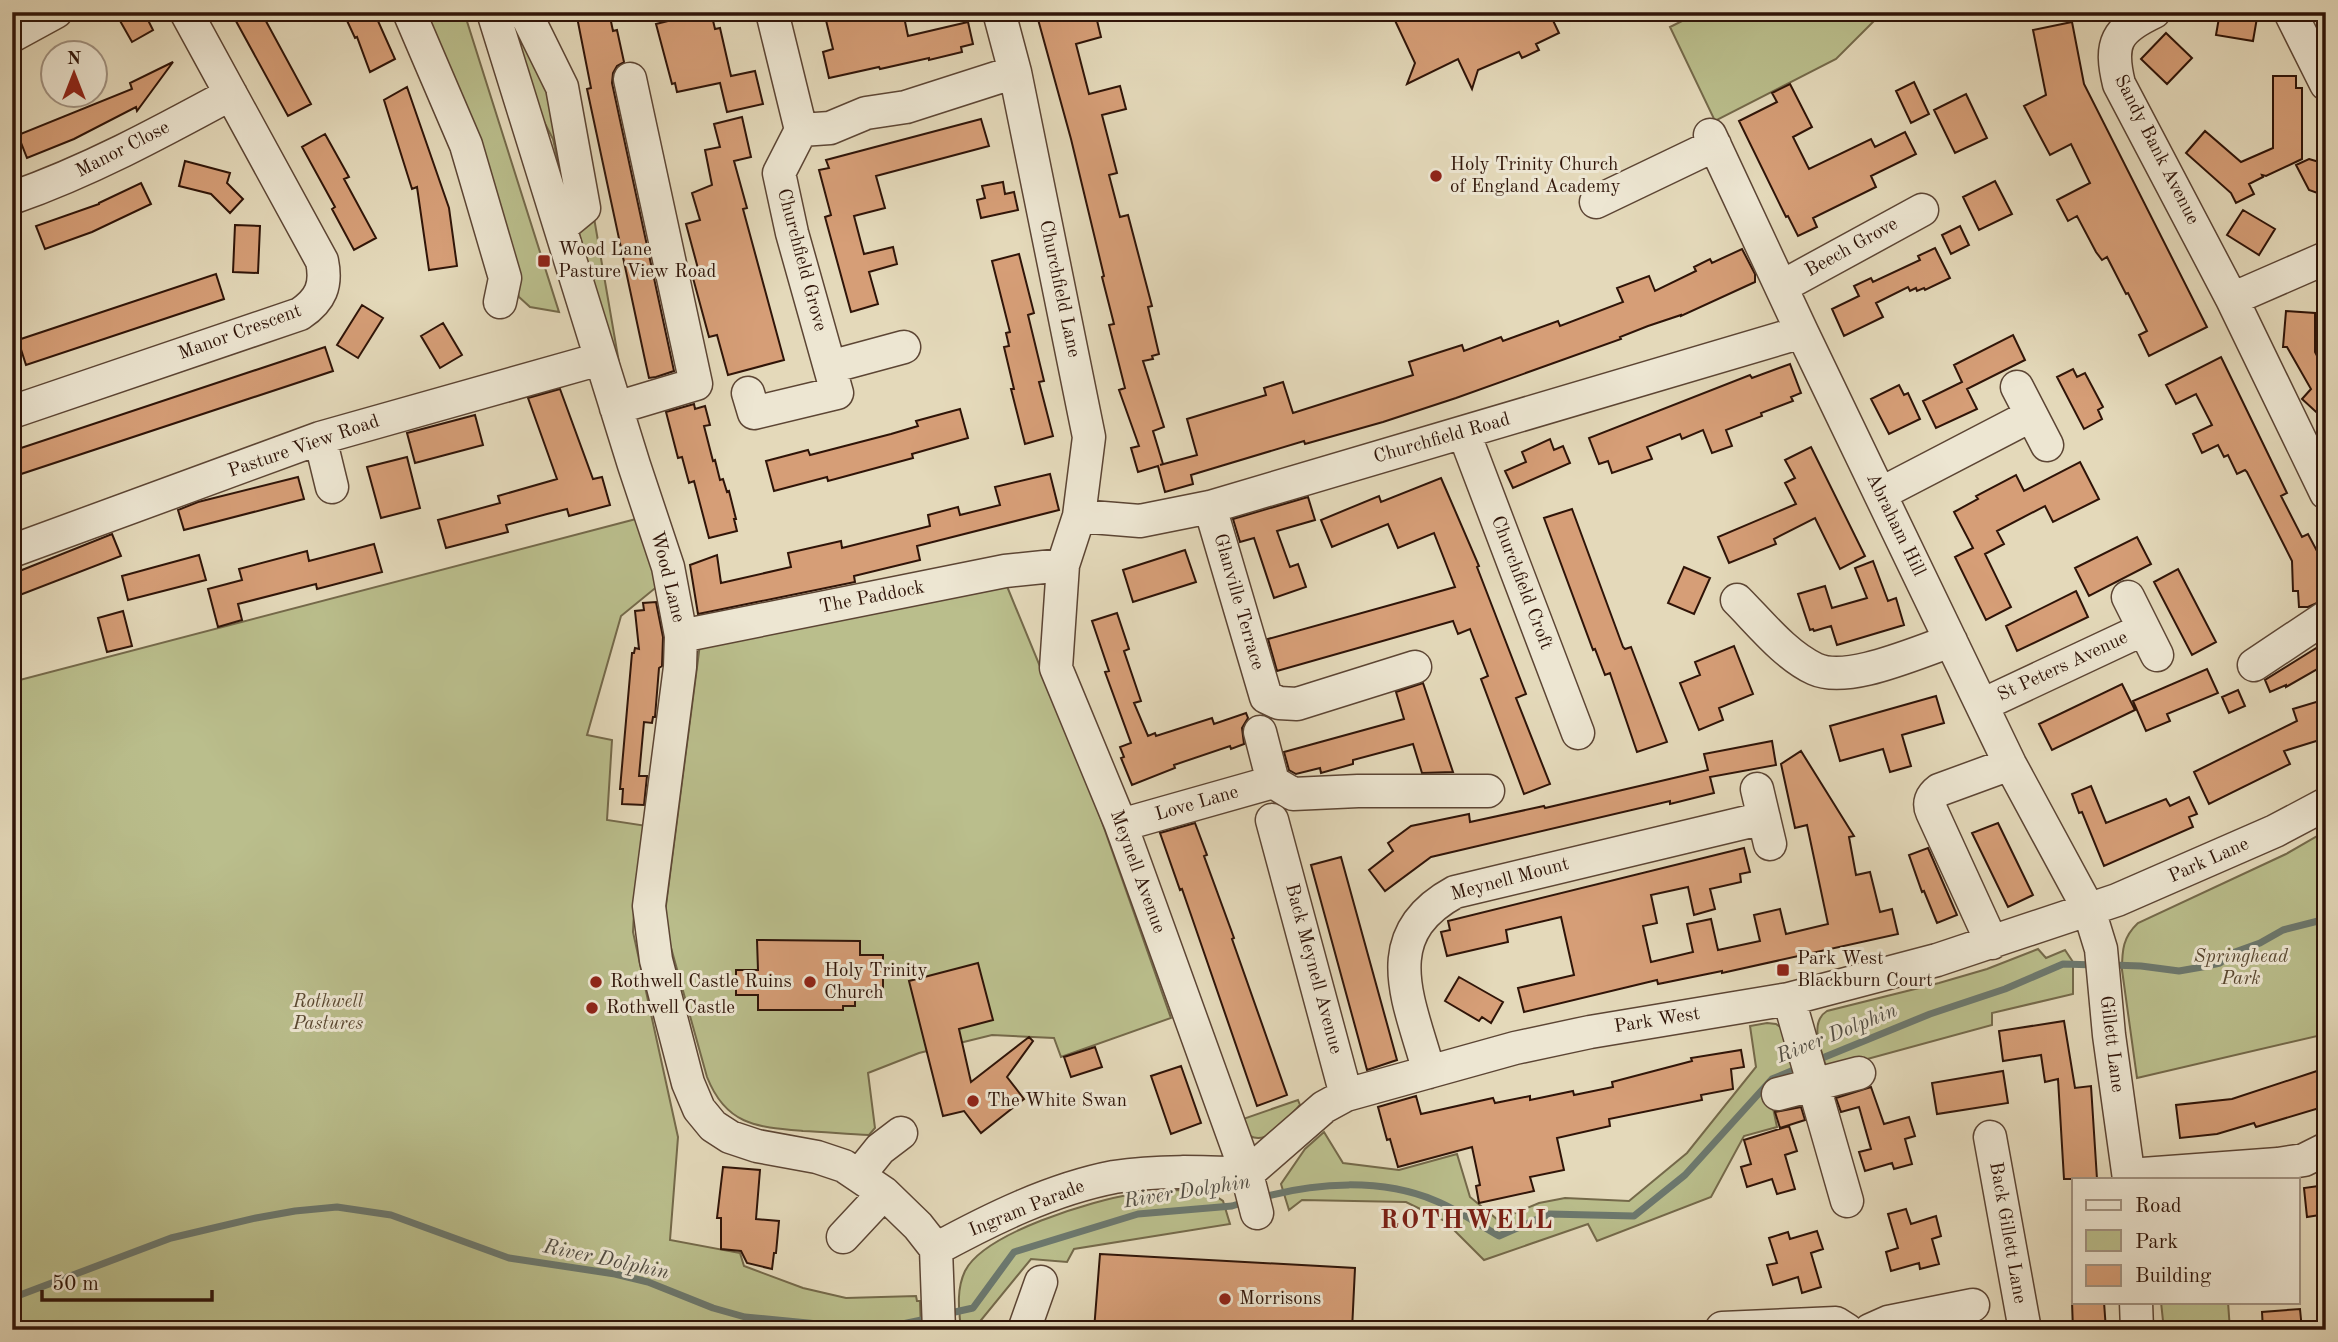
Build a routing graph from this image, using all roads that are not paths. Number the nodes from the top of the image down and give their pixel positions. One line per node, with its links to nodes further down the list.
1 (56, 12): 10 (street)
2 (186, 12): 14 (street, Manor Crescent)
3 (409, 12): 23 (street)
4 (493, 12): 19 (street, Wood Lane)
5 (525, 12): 19 (street)
6 (772, 12): 15 (street)
7 (999, 12): 11 (street, Churchfield Lane)
8 (2154, 12): 22 (street, Sandy Bank Avenue)
9 (2290, 12): 13 (street)
10 (12, 36)
11 (1015, 72): 15 (street); 40 (street, Churchfield Lane)
12 (629, 79): 30 (street)
13 (2326, 84)
14 (231, 94): 16 (street, Manor Close); 31 (street, Manor Crescent)
15 (801, 130): 27 (street, Churchfield Grove)
16 (12, 198)
17 (1596, 202): 21 (street, Abraham Hill)
18 (1922, 210): 21 (street, Beech Grove)
19 (561, 227): 26 (street, Wood Lane)
20 (2326, 258): 22 (street)
21 (1781, 287): 24 (street, Abraham Hill)
22 (2232, 299): 37 (street, Sandy Bank Avenue)
23 (500, 302)
24 (1802, 332): 33 (street, Churchfield Road); 38 (street, Abraham Hill)
25 (904, 347): 27 (street)
26 (600, 359): 30 (street, Wood Lane); 34 (street, Pasture View Road)
27 (833, 380): 29 (street)
28 (2017, 387): 32 (street)
29 (748, 393)
30 (616, 408): 46 (street, Wood Lane)
31 (12, 412)
32 (2030, 416): 35 (street); 38 (street)
33 (1464, 433): 39 (street, Churchfield Road); 52 (street, Churchfield Croft)
34 (320, 439): 36 (street); 41 (street, Pasture View Road)
35 (2046, 445)
36 (332, 487)
37 (2326, 493)
38 (1880, 494): 47 (street, Abraham Hill)
39 (1210, 507): 40 (street, Churchfield Road); 49 (street, Glanville Terrace)
40 (1079, 516): 42 (street, Churchfield Lane)
41 (12, 551)
42 (1063, 565): 46 (street, The Paddock); 58 (street, Meynell Avenue)
43 (2128, 597): 50 (street, St Peters Avenue)
44 (1737, 600): 47 (street)
45 (2326, 617): 48 (street)
46 (681, 636): 72 (street, Wood Lane)
47 (1951, 641): 50 (street, Abraham Hill)
48 (2254, 665)
49 (1415, 667)
50 (1982, 705): 53 (street, Abraham Hill)
51 (1260, 732): 54 (street)
52 (1578, 733)
53 (2010, 764): 60 (street, Abraham Hill); 61 (street)
54 (1273, 782): 55 (street); 58 (street, Love Lane)
55 (1488, 792)
56 (2326, 804): 60 (street, Park Lane)
57 (1764, 817): 63 (street, Meynell Mount)
58 (1121, 825): 73 (street, Meynell Avenue)
59 (1285, 834): 67 (street, Back Meynell Avenue)
60 (2089, 910): 61 (street, Park West); 71 (street, Gillett Lane)
61 (1993, 943): 62 (street, Park West)
62 (1789, 999): 63 (street, Park West); 64 (street)
63 (1429, 1072): 67 (street, Park West)
64 (1810, 1072): 65 (street); 66 (street); 74 (street)
65 (1859, 1073)
66 (1778, 1094)
67 (1346, 1095): 73 (street, Park West)
68 (901, 1133): 72 (street)
69 (1990, 1137): 85 (street, Back Gillett Lane)
70 (2326, 1149): 71 (street)
71 (2129, 1177)
72 (871, 1184): 75 (street); 76 (street, Wood Lane)
73 (1252, 1193): 76 (street, Ingram Parade)
74 (1847, 1201)
75 (843, 1237)
76 (936, 1249): 81 (street)
77 (1041, 1282): 82 (street)
78 (2136, 1304): 86 (street)
79 (1973, 1305): 84 (street)
80 (1722, 1328): 83 (street)
81 (939, 1330)
82 (1024, 1330)
83 (1847, 1330)
84 (1870, 1330)
85 (2025, 1330)
86 (2137, 1330)

